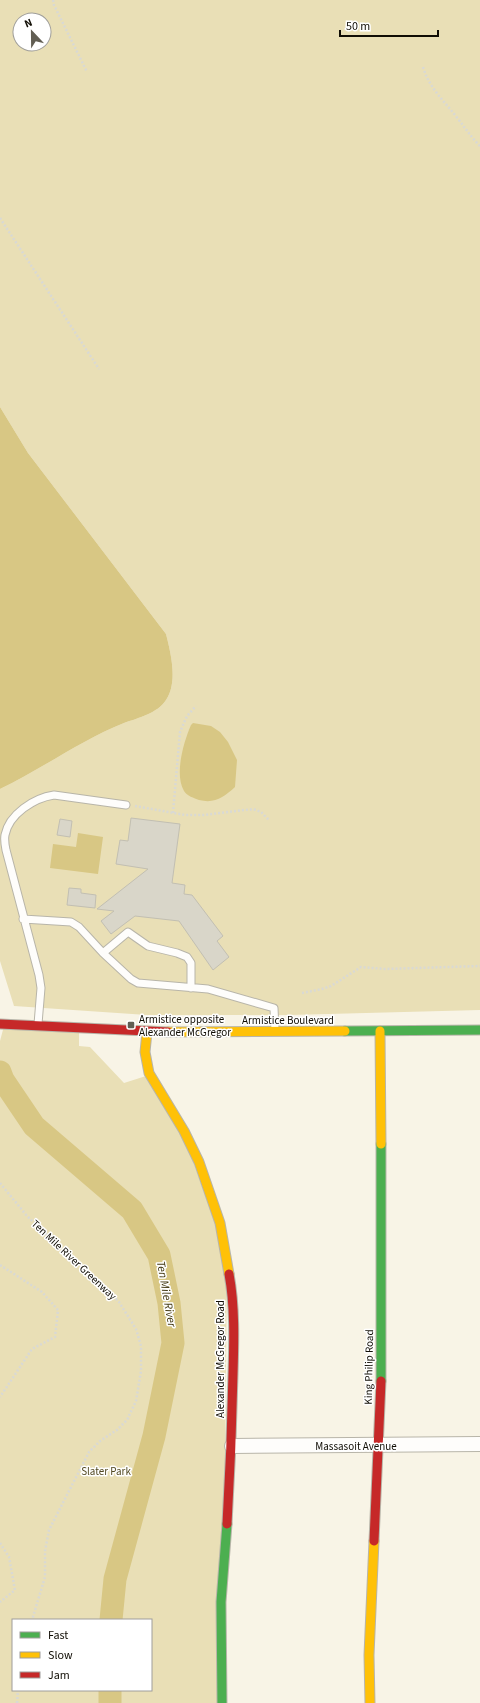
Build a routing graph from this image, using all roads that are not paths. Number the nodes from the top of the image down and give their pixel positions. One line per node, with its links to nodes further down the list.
1 (126, 805): 2 (lane)
2 (23, 919): 3 (lane); 6 (lane)
3 (102, 953): 4 (lane); 4 (lane)
4 (191, 988): 9 (lane)
5 (0, 1024): 6 (street, Armistice Boulevard)
6 (38, 1026): 8 (street, Armistice Boulevard)
7 (480, 1030): 10 (street, Armistice Boulevard)
8 (147, 1032): 9 (street, Armistice Boulevard); 12 (street, Alexander McGregor Road)
9 (275, 1032): 10 (street, Armistice Boulevard)
10 (380, 1032): 13 (street, King Philip Road)
11 (480, 1444): 13 (street, Massasoit Avenue)
12 (232, 1446): 13 (street, Massasoit Avenue); 14 (street, Alexander McGregor Road)
13 (380, 1446): 15 (street, King Philip Road)
14 (222, 1703)
15 (370, 1703)

